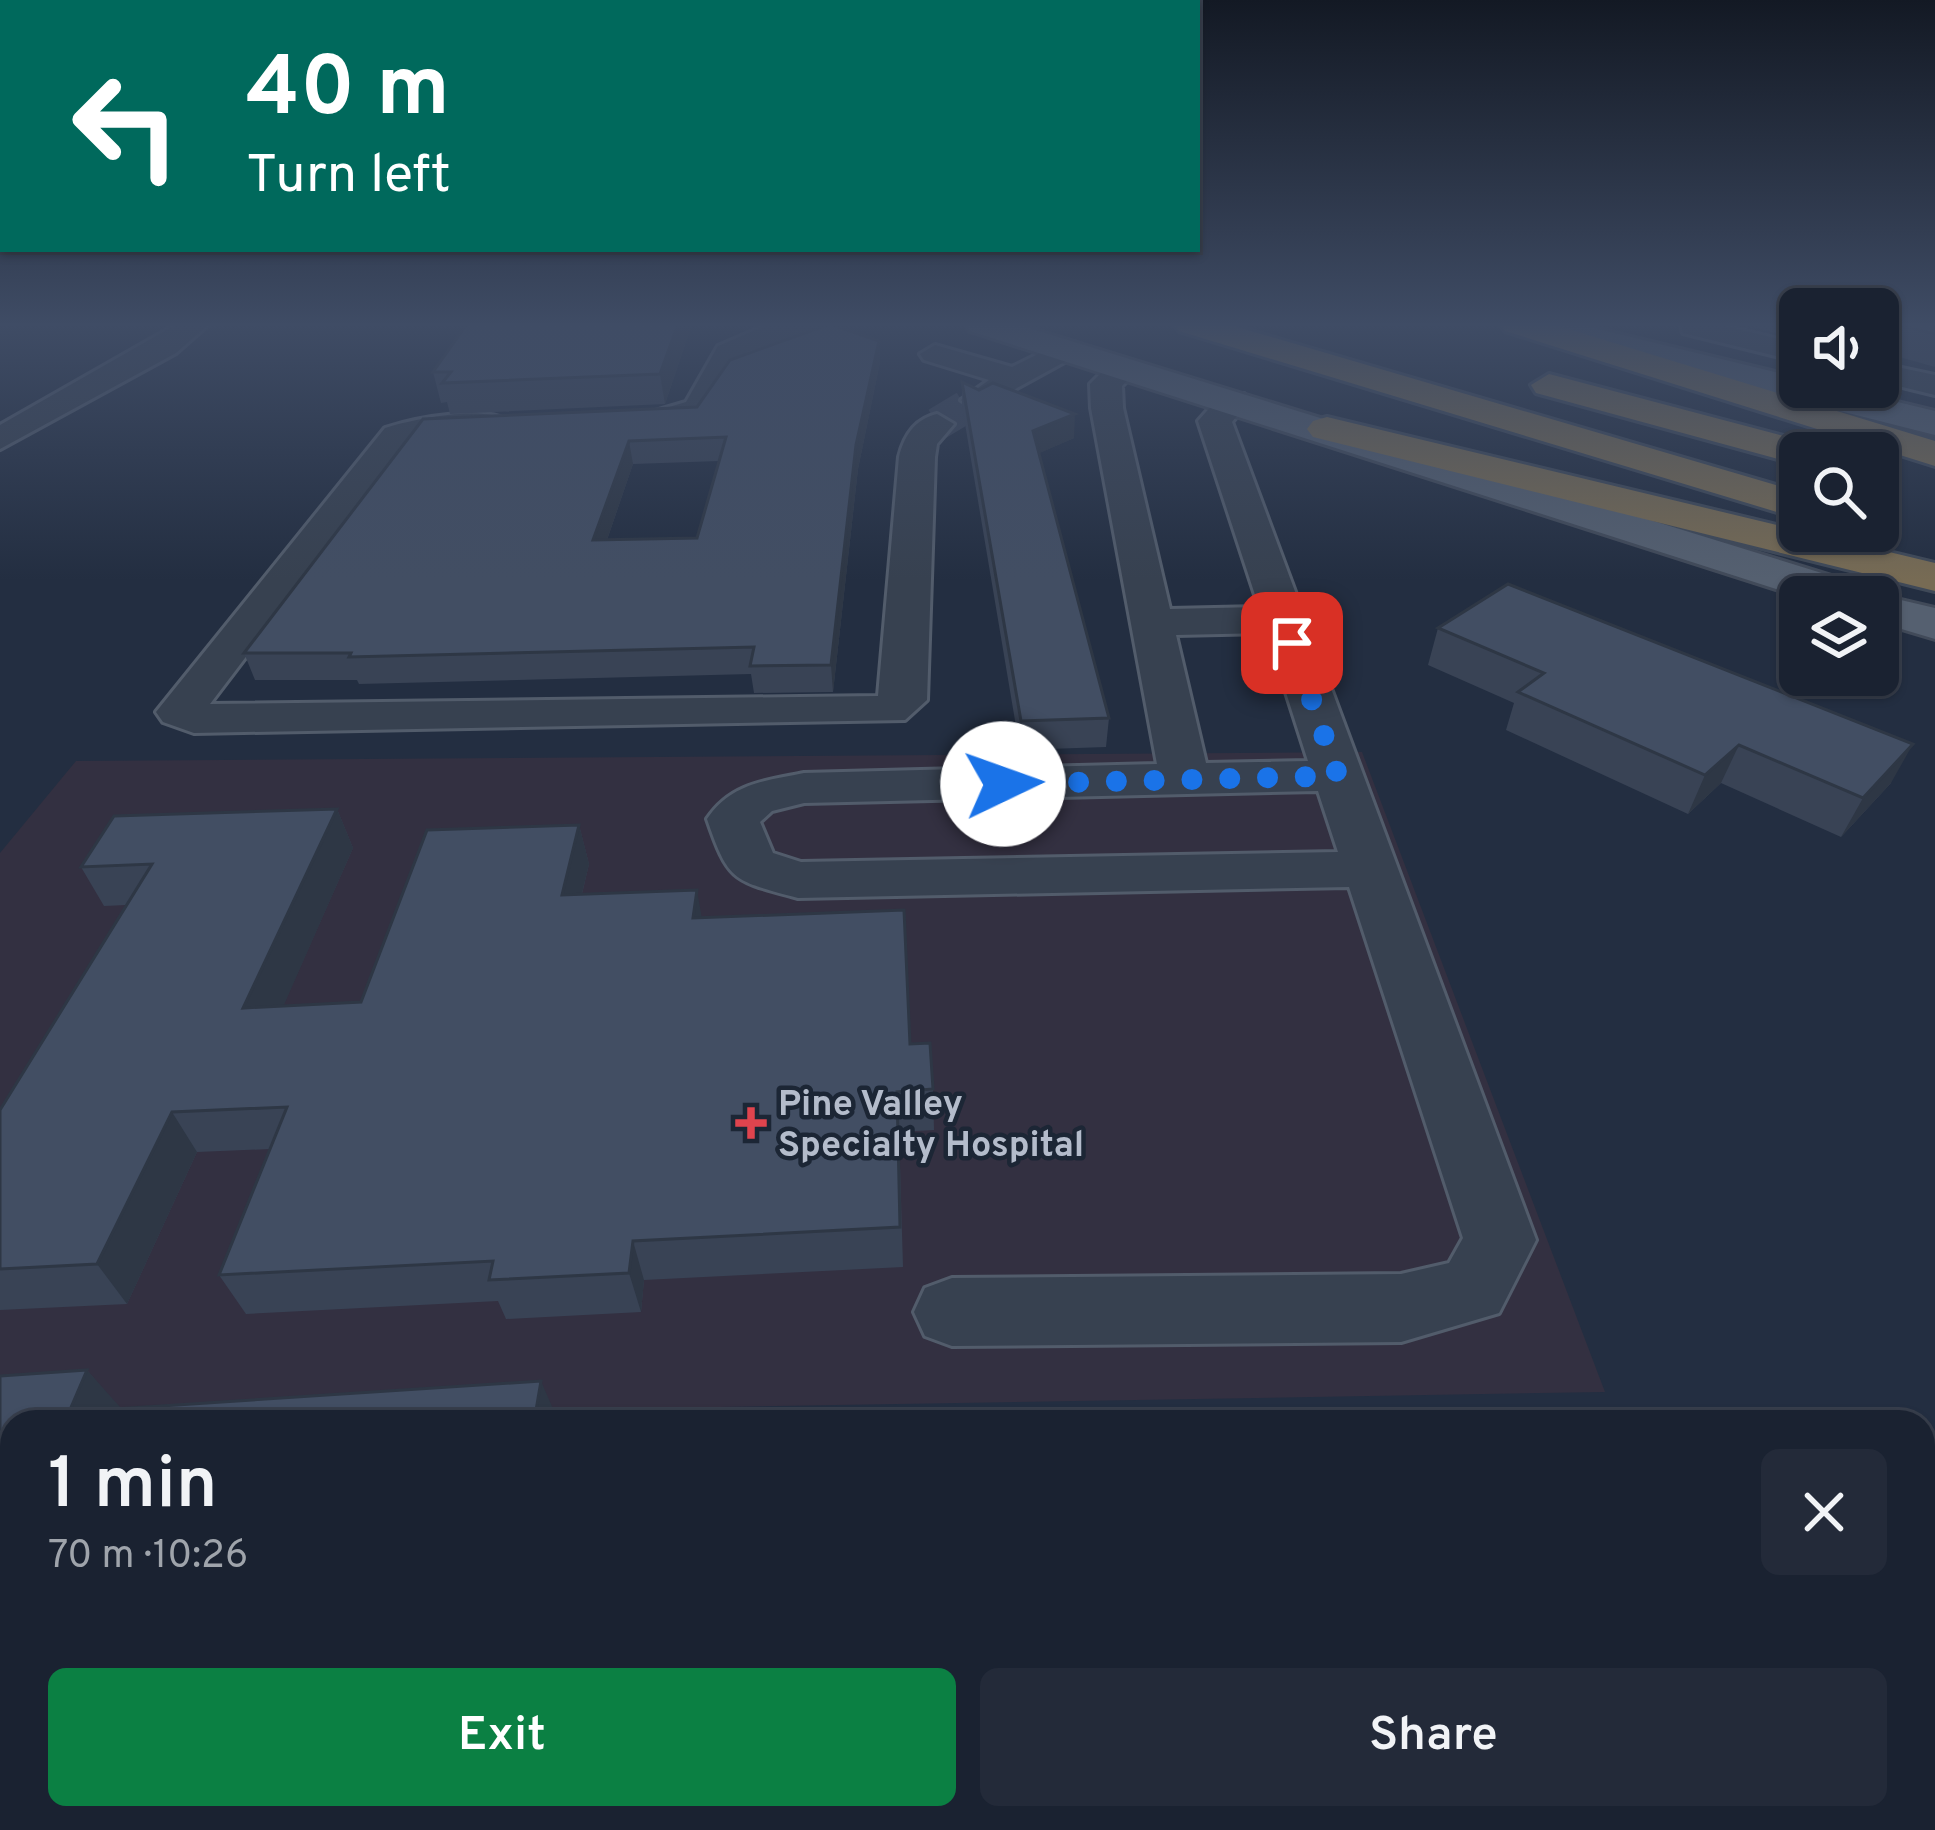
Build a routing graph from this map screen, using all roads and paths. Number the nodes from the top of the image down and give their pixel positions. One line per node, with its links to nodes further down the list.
1 (53, 409): 15 (street)
2 (701, 409): 10 (street)
3 (1107, 409): 27 (street)
4 (1225, 409): 26 (street)
5 (1261, 409): 14 (main road)
6 (1477, 409): 20 (highway)
7 (1637, 409): 16 (highway)
8 (1792, 409): 17 (highway)
9 (1880, 409): 11 (main road)
10 (625, 423)
11 (1935, 423)
12 (536, 424): 13 (street)
13 (937, 424)
14 (1327, 429): 23 (main road); 24 (highway)
15 (0, 439)
16 (1779, 447)
17 (1935, 454)
18 (1899, 482): 19 (highway)
19 (1935, 492)
20 (1779, 500)
21 (1899, 535): 22 (highway)
22 (1935, 546)
23 (1785, 576)
24 (1935, 577)
25 (1899, 613): 28 (main road)
26 (1284, 620): 27 (street); 30 (street)
27 (1150, 622): 29 (street)
28 (1935, 624)
29 (1184, 775): 30 (street); 31 (street)
30 (1338, 776): 31 (street)
31 (1370, 869): 32 (street)
32 (952, 1312)

